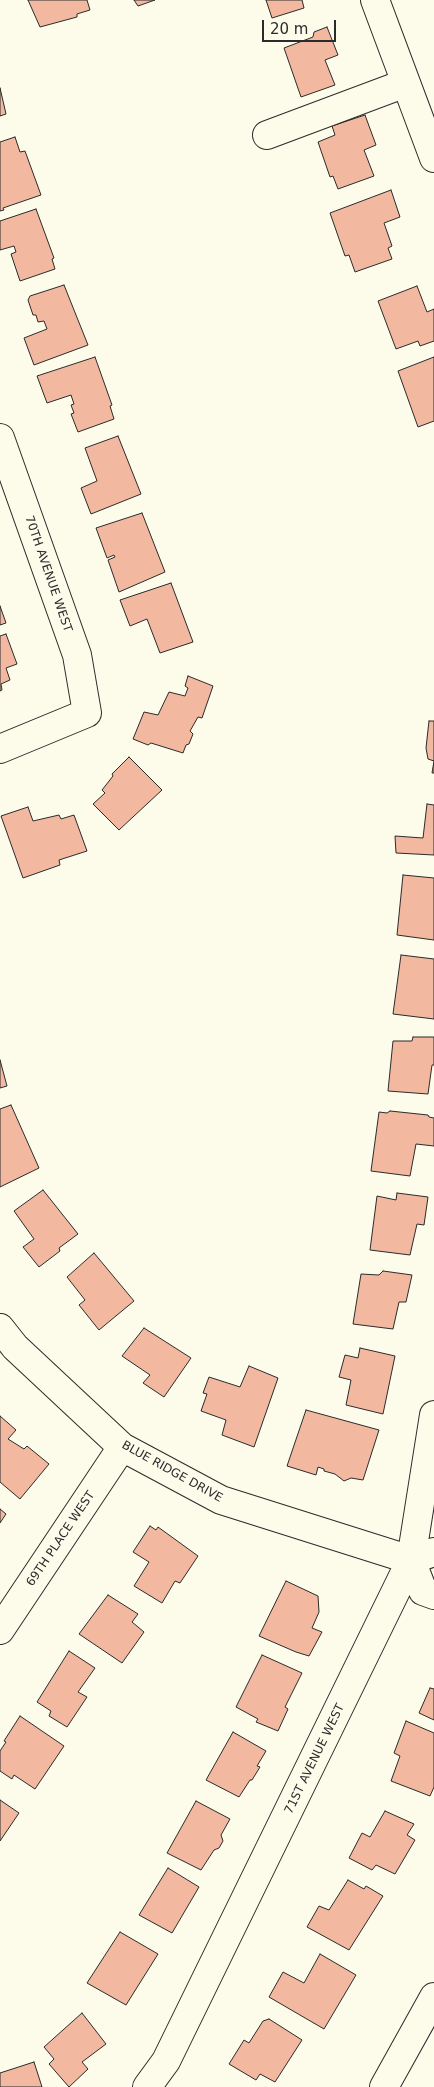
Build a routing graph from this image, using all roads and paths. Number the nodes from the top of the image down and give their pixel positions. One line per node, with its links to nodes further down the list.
1 (375, 0): 2 (street)
2 (406, 83): 3 (street); 4 (street)
3 (267, 135)
4 (434, 158)
5 (0, 438): 6 (street, 70TH AVENUE WEST)
6 (0, 749)
7 (0, 1328): 9 (street, BLUE RIDGE DRIVE)
8 (434, 1415): 10 (street, 71ST AVENUE WEST)
9 (122, 1447): 10 (street, BLUE RIDGE DRIVE); 12 (street, 69TH PLACE WEST)
10 (423, 1556): 11 (street); 14 (street, 71ST AVENUE WEST)
11 (434, 1595)
12 (0, 1630)
13 (434, 1997): 15 (street)
14 (147, 2087)
15 (384, 2087)

